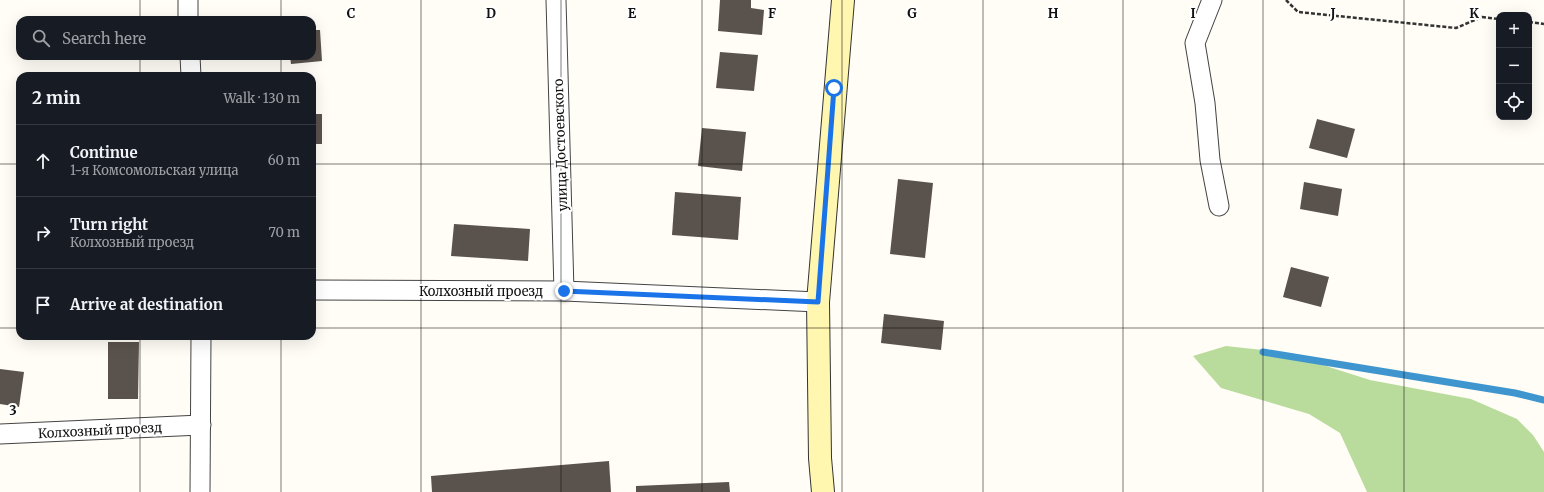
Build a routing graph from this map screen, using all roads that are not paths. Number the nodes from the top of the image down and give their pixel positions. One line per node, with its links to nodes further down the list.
1 (188, 0): 5 (street)
2 (556, 0): 10 (street, улица Достоевского)
3 (842, 0): 11 (main road)
4 (1212, 0): 8 (street)
5 (188, 16)
6 (190, 60): 7 (street)
7 (191, 72)
8 (1219, 206)
9 (316, 290): 10 (street, Колхозный проезд)
10 (564, 291): 11 (street, Колхозный проезд)
11 (818, 302): 16 (main road)
12 (201, 340): 13 (street)
13 (201, 425): 14 (street, Колхозный проезд); 15 (street)
14 (0, 434)
15 (200, 492)
16 (823, 492)

